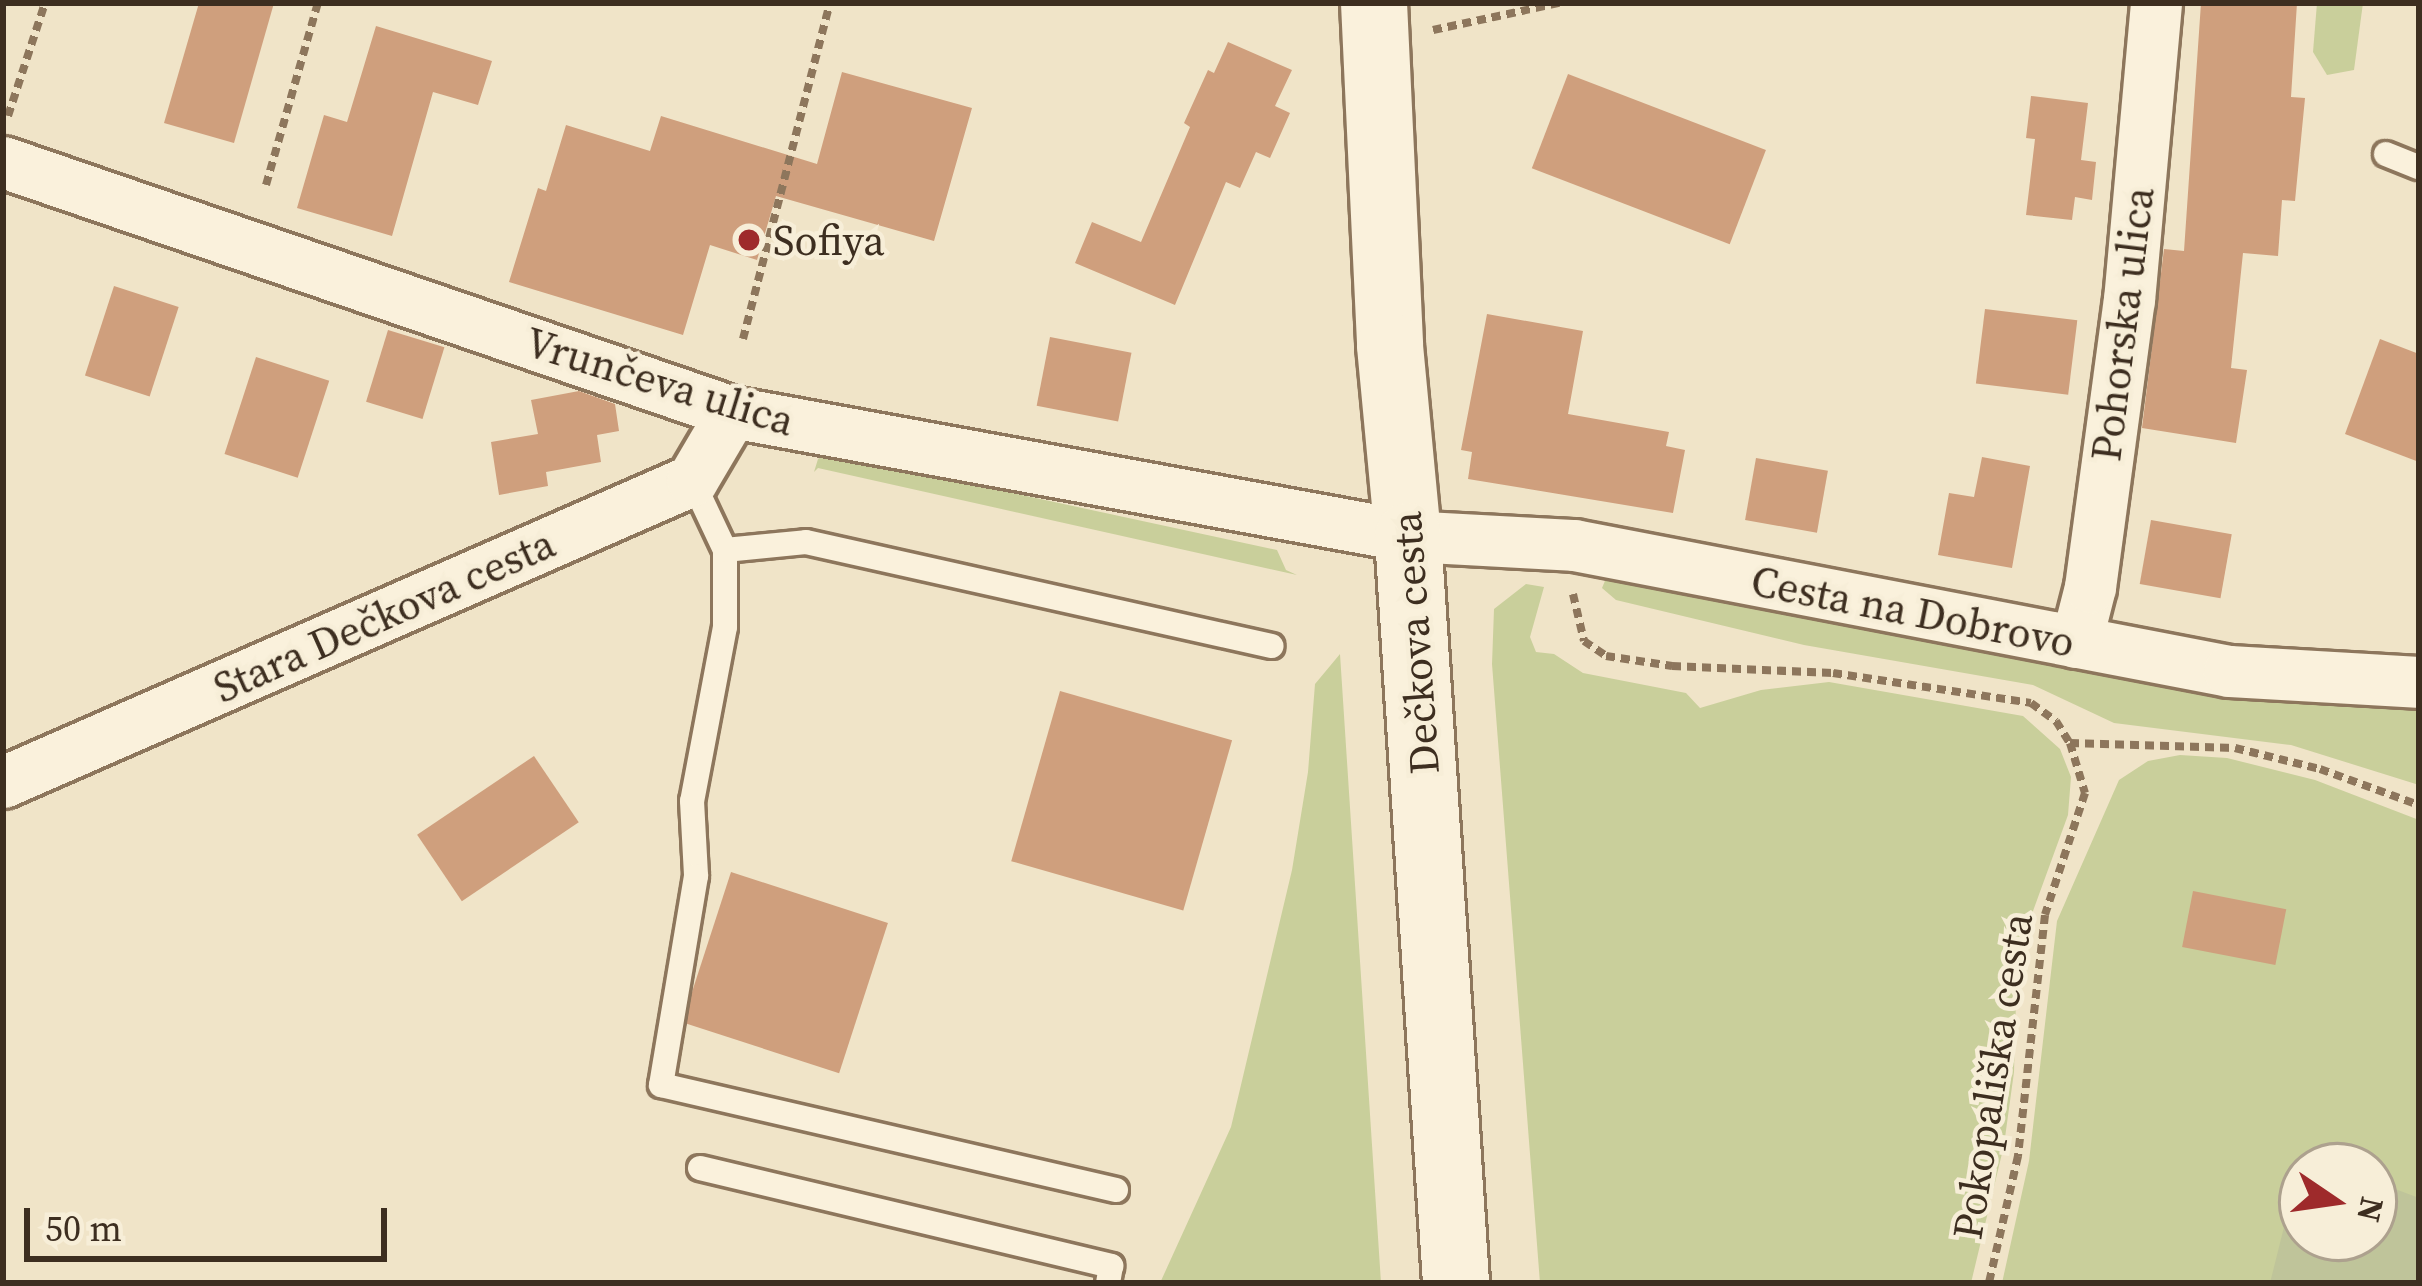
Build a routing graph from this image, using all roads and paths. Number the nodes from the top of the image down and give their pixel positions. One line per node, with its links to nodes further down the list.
1 (45, 3): 8 (path)
2 (318, 3): 12 (path)
3 (830, 3): 13 (path)
4 (1374, 3): 16 (street, Dečkova cesta)
5 (1559, 3): 7 (path)
6 (2156, 3): 19 (street, Pohorska ulica)
7 (1433, 30)
8 (3, 131)
9 (2386, 154): 11 (lane)
10 (3, 162): 14 (street, Vrunčeva ulica)
11 (2419, 166)
12 (266, 185)
13 (743, 338)
14 (732, 412): 15 (street); 16 (street, Vrunčeva ulica)
15 (692, 480): 18 (lane); 23 (street, Stara Dečkova cesta)
16 (1408, 536): 17 (street, Cesta na Dobrovo); 28 (street, Dečkova cesta)
17 (1574, 545): 19 (street, Cesta na Dobrovo); 22 (path)
18 (725, 550): 20 (lane); 26 (lane)
19 (2076, 642): 21 (street, Cesta na Dobrovo)
20 (1272, 646)
21 (2419, 682)
22 (2070, 743): 24 (path); 29 (path, Pokopališka cesta)
23 (3, 782)
24 (2419, 805)
25 (700, 1168): 27 (lane)
26 (1116, 1190)
27 (1108, 1283)
28 (1456, 1283)
29 (1988, 1283)

